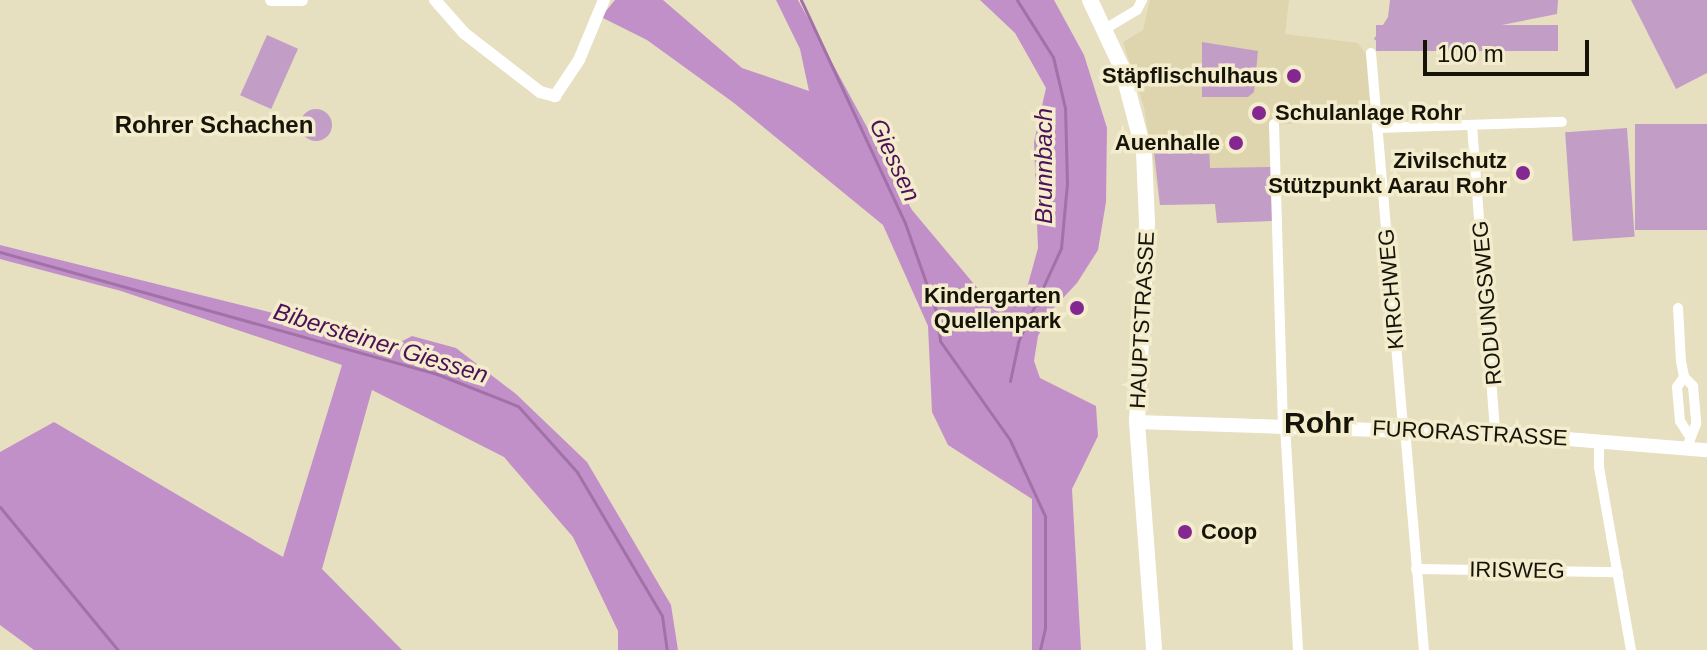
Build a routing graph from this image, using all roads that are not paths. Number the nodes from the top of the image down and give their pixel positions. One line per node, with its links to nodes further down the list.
1 (271, 0): 2 (street)
2 (302, 0)
3 (435, 0): 4 (street)
4 (604, 0)
5 (1090, 0): 7 (main road, HAUPTSTRASSE)
6 (1142, 0): 7 (street)
7 (1105, 29): 15 (main road, HAUPTSTRASSE)
8 (1371, 53): 12 (street, KIRCHWEG)
9 (1562, 122): 11 (street)
10 (1274, 124): 16 (street)
11 (1472, 125): 12 (street); 18 (street, RODUNGSWEG)
12 (1377, 128): 17 (street, KIRCHWEG)
13 (1678, 308): 14 (street)
14 (1684, 377): 20 (street); 20 (street)
15 (1137, 422): 16 (main road, FURORASTRASSE); 24 (main road, HAUPTSTRASSE)
16 (1284, 424): 17 (main road, FURORASTRASSE); 25 (street)
17 (1404, 429): 18 (main road, FURORASTRASSE); 22 (street, KIRCHWEG)
18 (1495, 433): 19 (main road, FURORASTRASSE)
19 (1599, 440): 20 (main road, FURORASTRASSE); 23 (street)
20 (1688, 441): 21 (main road, FURORASTRASSE)
21 (1707, 450)
22 (1416, 569): 23 (street, IRISWEG); 26 (street, KIRCHWEG)
23 (1618, 572): 27 (street)
24 (1154, 650)
25 (1298, 650)
26 (1424, 650)
27 (1631, 650)

